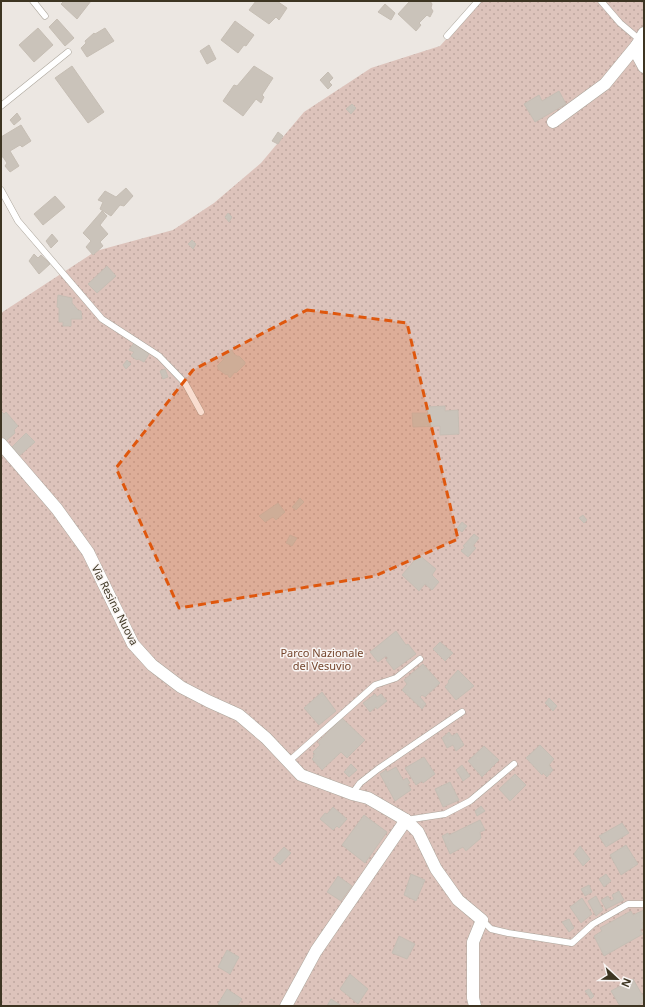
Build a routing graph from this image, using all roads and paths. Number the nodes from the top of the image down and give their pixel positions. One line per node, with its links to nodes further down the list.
1 (33, 1): 4 (lane)
2 (478, 1): 5 (lane)
3 (601, 1): 6 (lane)
4 (45, 16)
5 (447, 36)
6 (641, 48): 9 (street)
7 (68, 52): 8 (lane)
8 (1, 106)
9 (553, 122)
10 (1, 190): 11 (lane)
11 (201, 412)
12 (1, 444): 15 (street, Via Resina Nuova)
13 (420, 659): 15 (lane)
14 (462, 712): 17 (lane)
15 (288, 762): 17 (street, Via Resina Nuova)
16 (514, 764): 18 (lane)
17 (352, 794): 18 (street, Via Resina Nuova)
18 (406, 820): 20 (street, Via Resina Nuova); 21 (street)
19 (644, 904): 20 (lane, Via Resina Nuova)
20 (482, 920): 22 (street)
21 (286, 1006)
22 (475, 1006)

